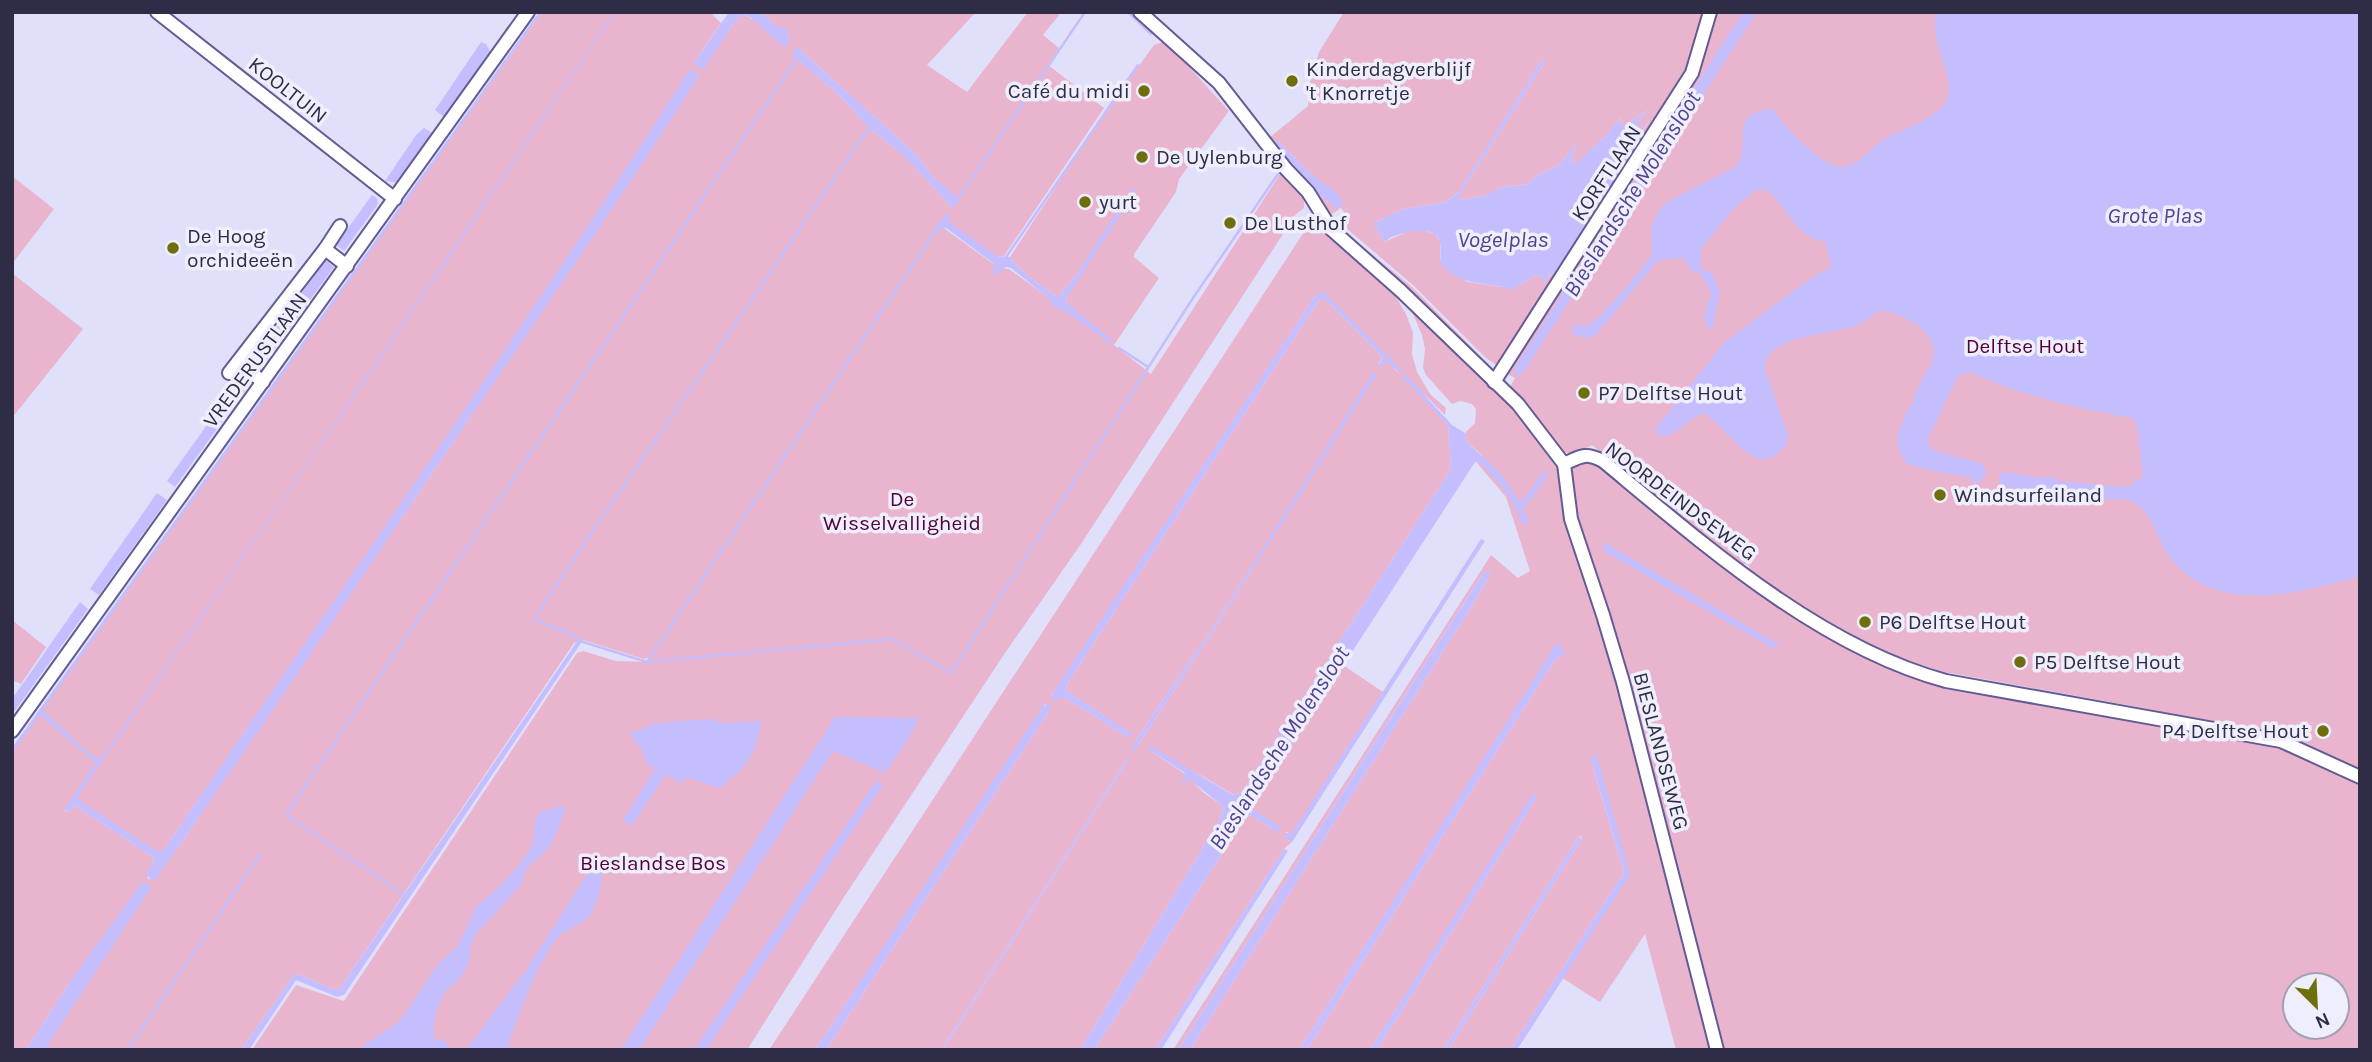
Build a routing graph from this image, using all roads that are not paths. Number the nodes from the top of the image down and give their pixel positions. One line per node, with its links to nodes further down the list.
1 (157, 12): 5 (street, KOOLTUIN)
2 (528, 12): 5 (street, VREDERUSTLAAN)
3 (1140, 12): 12 (street)
4 (1710, 12): 12 (street, KORFTLAAN)
5 (395, 199): 8 (street, VREDERUSTLAAN)
6 (340, 226): 7 (street)
7 (325, 249): 8 (street); 9 (street)
8 (347, 266): 11 (street, VREDERUSTLAAN)
9 (238, 362): 10 (street); 11 (street)
10 (229, 373)
11 (263, 382): 14 (street, VREDERUSTLAAN)
12 (1494, 382): 13 (street)
13 (1564, 464): 15 (street, NOORDEINDSEWEG); 16 (street, BIESLANDSEWEG)
14 (12, 731)
15 (2360, 777)
16 (1717, 1050)

